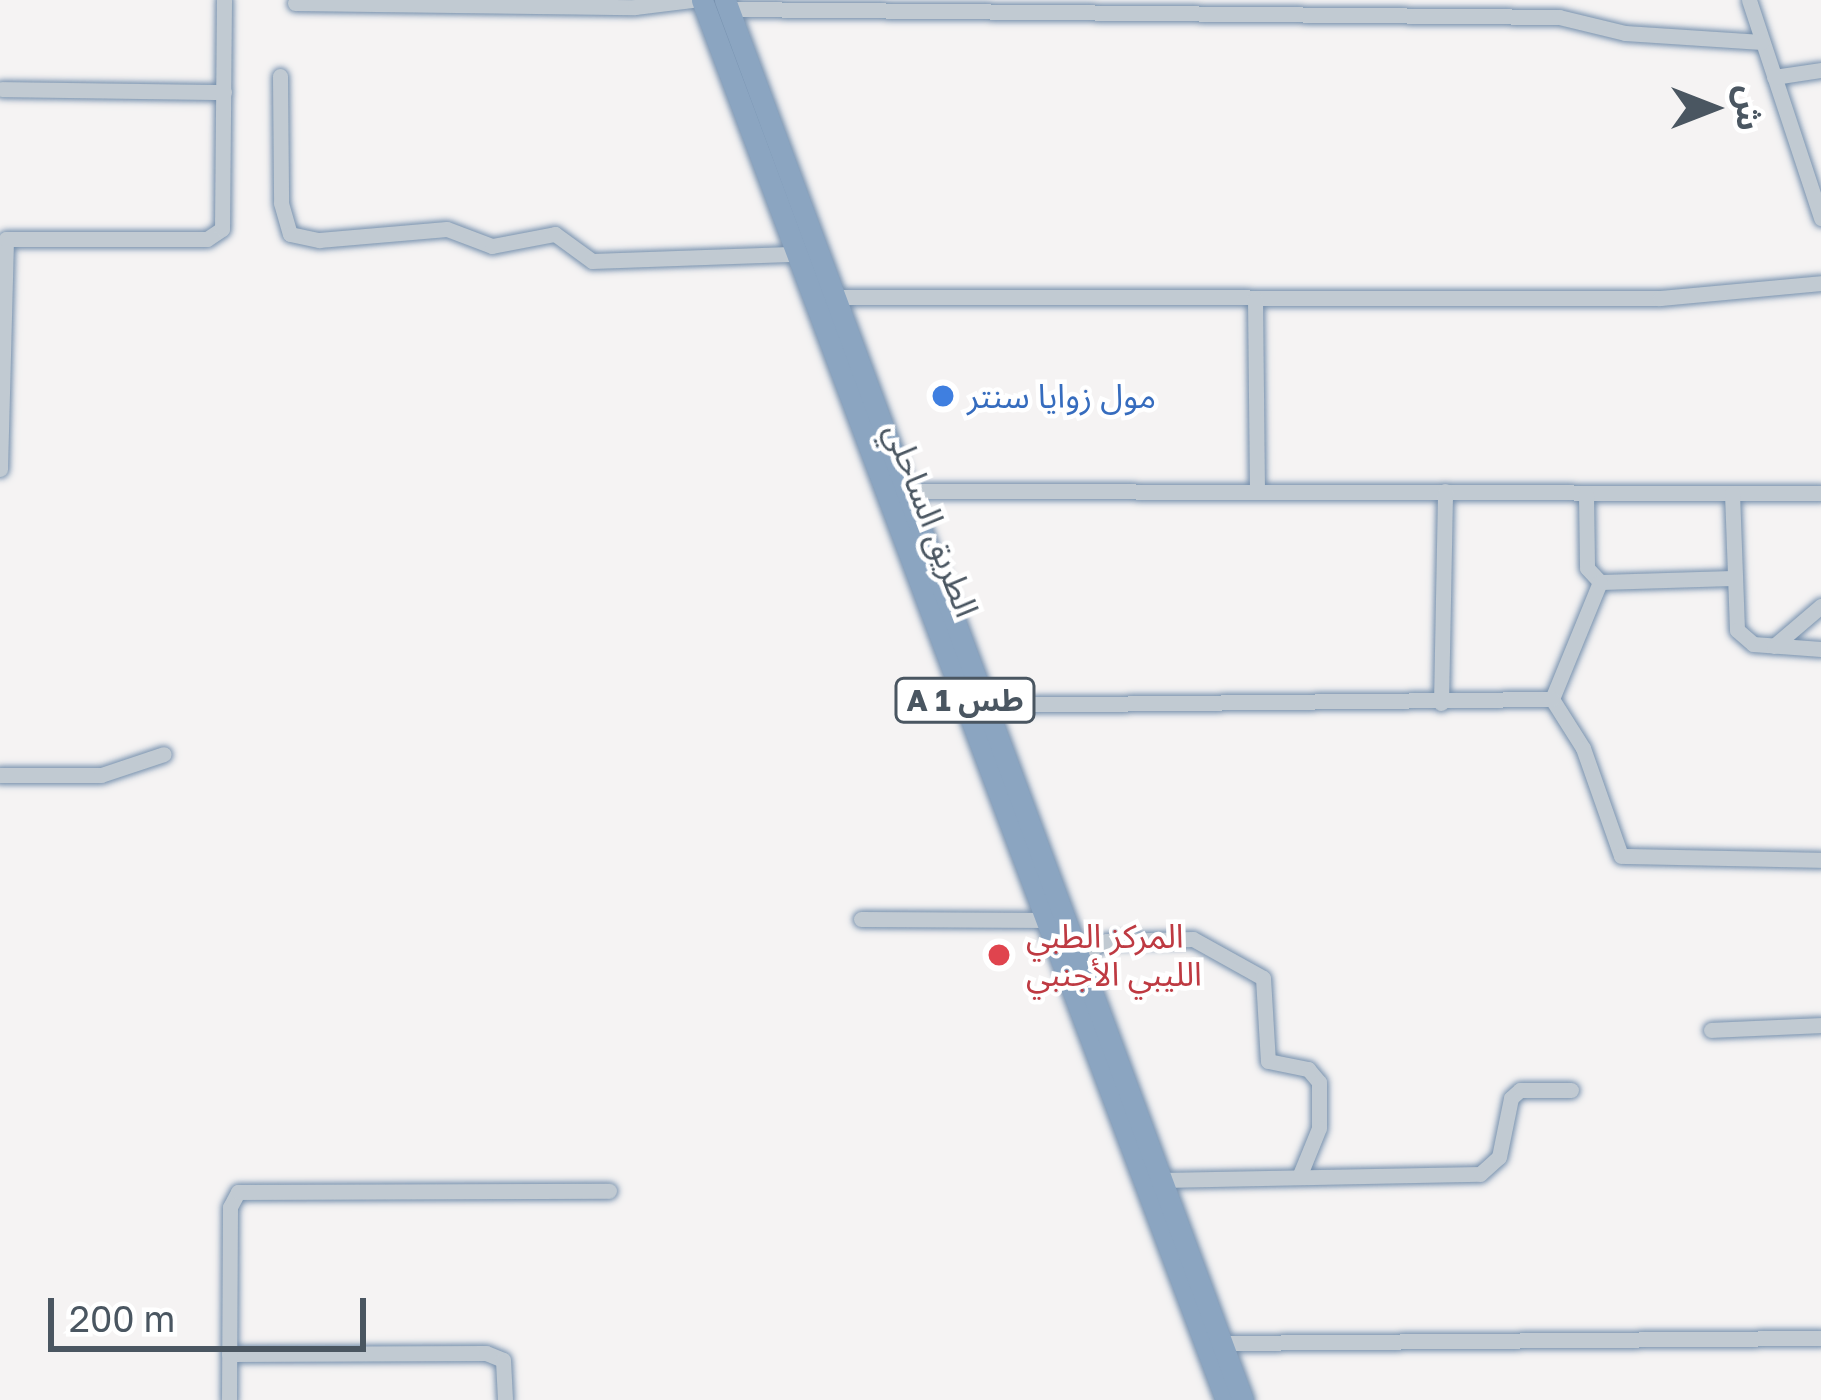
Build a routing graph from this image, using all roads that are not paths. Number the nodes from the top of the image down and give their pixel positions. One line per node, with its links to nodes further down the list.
1 (224, 0): 13 (street)
2 (692, 0): 5 (street)
3 (702, 0): 15 (highway, الطريق الساحلي / A 1 طس)
4 (1749, 0): 8 (street)
5 (381, 1): 6 (street)
6 (295, 3)
7 (727, 4): 8 (street); 17 (highway, الطريق الساحلي / A 1 طس)
8 (1762, 41): 11 (street)
9 (1821, 70): 11 (street)
10 (280, 76): 15 (street)
11 (1774, 77): 14 (street)
12 (2, 89): 13 (street)
13 (224, 92): 19 (street)
14 (1821, 218)
15 (796, 254): 38 (highway, الطريق الساحلي / A 1 طس)
16 (1821, 283): 18 (street)
17 (835, 297): 18 (street); 20 (highway, الطريق الساحلي / A 1 طس)
18 (1256, 298): 22 (street)
19 (0, 469)
20 (911, 491): 22 (street); 33 (highway, الطريق الساحلي / A 1 طس)
21 (1445, 491): 22 (street); 23 (street); 32 (street)
22 (1257, 492)
23 (1586, 493): 24 (street); 27 (street)
24 (1732, 493): 25 (street); 26 (street)
25 (1821, 493)
26 (1732, 578): 27 (street); 29 (street)
27 (1600, 582): 31 (street)
28 (1821, 606): 29 (street)
29 (1774, 646): 30 (street)
30 (1821, 649)
31 (1552, 700): 32 (street); 36 (street)
32 (1441, 703): 33 (street)
33 (987, 705): 39 (highway, الطريق الساحلي / A 1 طس)
34 (164, 754): 35 (street)
35 (0, 775)
36 (1821, 860)
37 (861, 919): 38 (street)
38 (1048, 920): 51 (highway, الطريق الساحلي / A 1 طس)
39 (1078, 956): 43 (street); 44 (highway, الطريق الساحلي / A 1 طس)
40 (1821, 1025): 41 (street)
41 (1711, 1030)
42 (1571, 1090): 43 (street)
43 (1299, 1177): 44 (street)
44 (1161, 1180): 47 (highway, الطريق الساحلي / A 1 طس)
45 (609, 1191): 48 (street)
46 (1821, 1338): 47 (street)
47 (1221, 1343): 52 (highway, الطريق الساحلي / A 1 طس)
48 (229, 1354): 49 (street); 50 (street)
49 (229, 1400)
50 (505, 1400)
51 (1226, 1400)
52 (1243, 1400)

